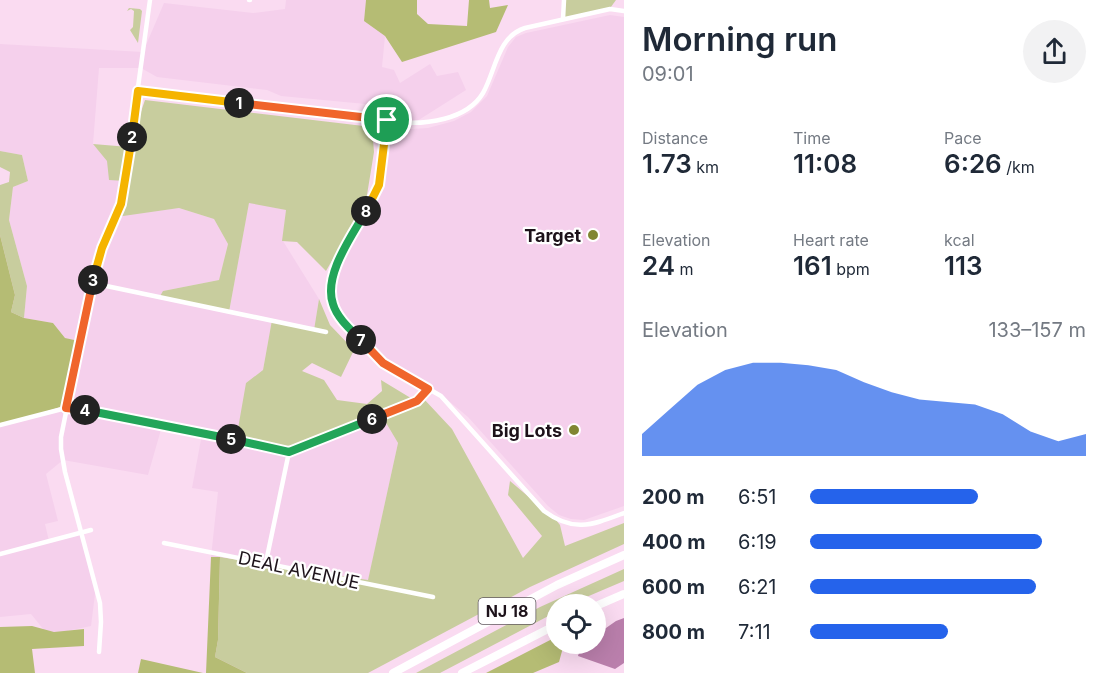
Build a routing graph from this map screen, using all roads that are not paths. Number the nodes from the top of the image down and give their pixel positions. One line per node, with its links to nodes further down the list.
1 (150, 0): 5 (street)
2 (564, 0): 4 (street)
3 (624, 11): 4 (street)
4 (563, 19): 6 (street)
5 (138, 91): 6 (street); 7 (street)
6 (387, 120): 9 (street)
7 (92, 283): 8 (street); 10 (street)
8 (326, 332)
9 (428, 389): 12 (street); 13 (street)
10 (66, 408): 11 (street); 12 (street); 15 (street)
11 (0, 425)
12 (289, 452): 19 (street)
13 (624, 513)
14 (91, 530): 15 (street)
15 (82, 532): 17 (street); 24 (street)
16 (164, 543): 19 (street, DEAL AVENUE)
17 (0, 554)
18 (624, 555): 25 (highway, NJ 18)
19 (266, 562): 21 (street, DEAL AVENUE)
20 (624, 594): 22 (highway)
21 (433, 597)
22 (606, 602)
23 (546, 630): 26 (highway, NJ 18)
24 (99, 652)
25 (393, 673)
26 (462, 673)

